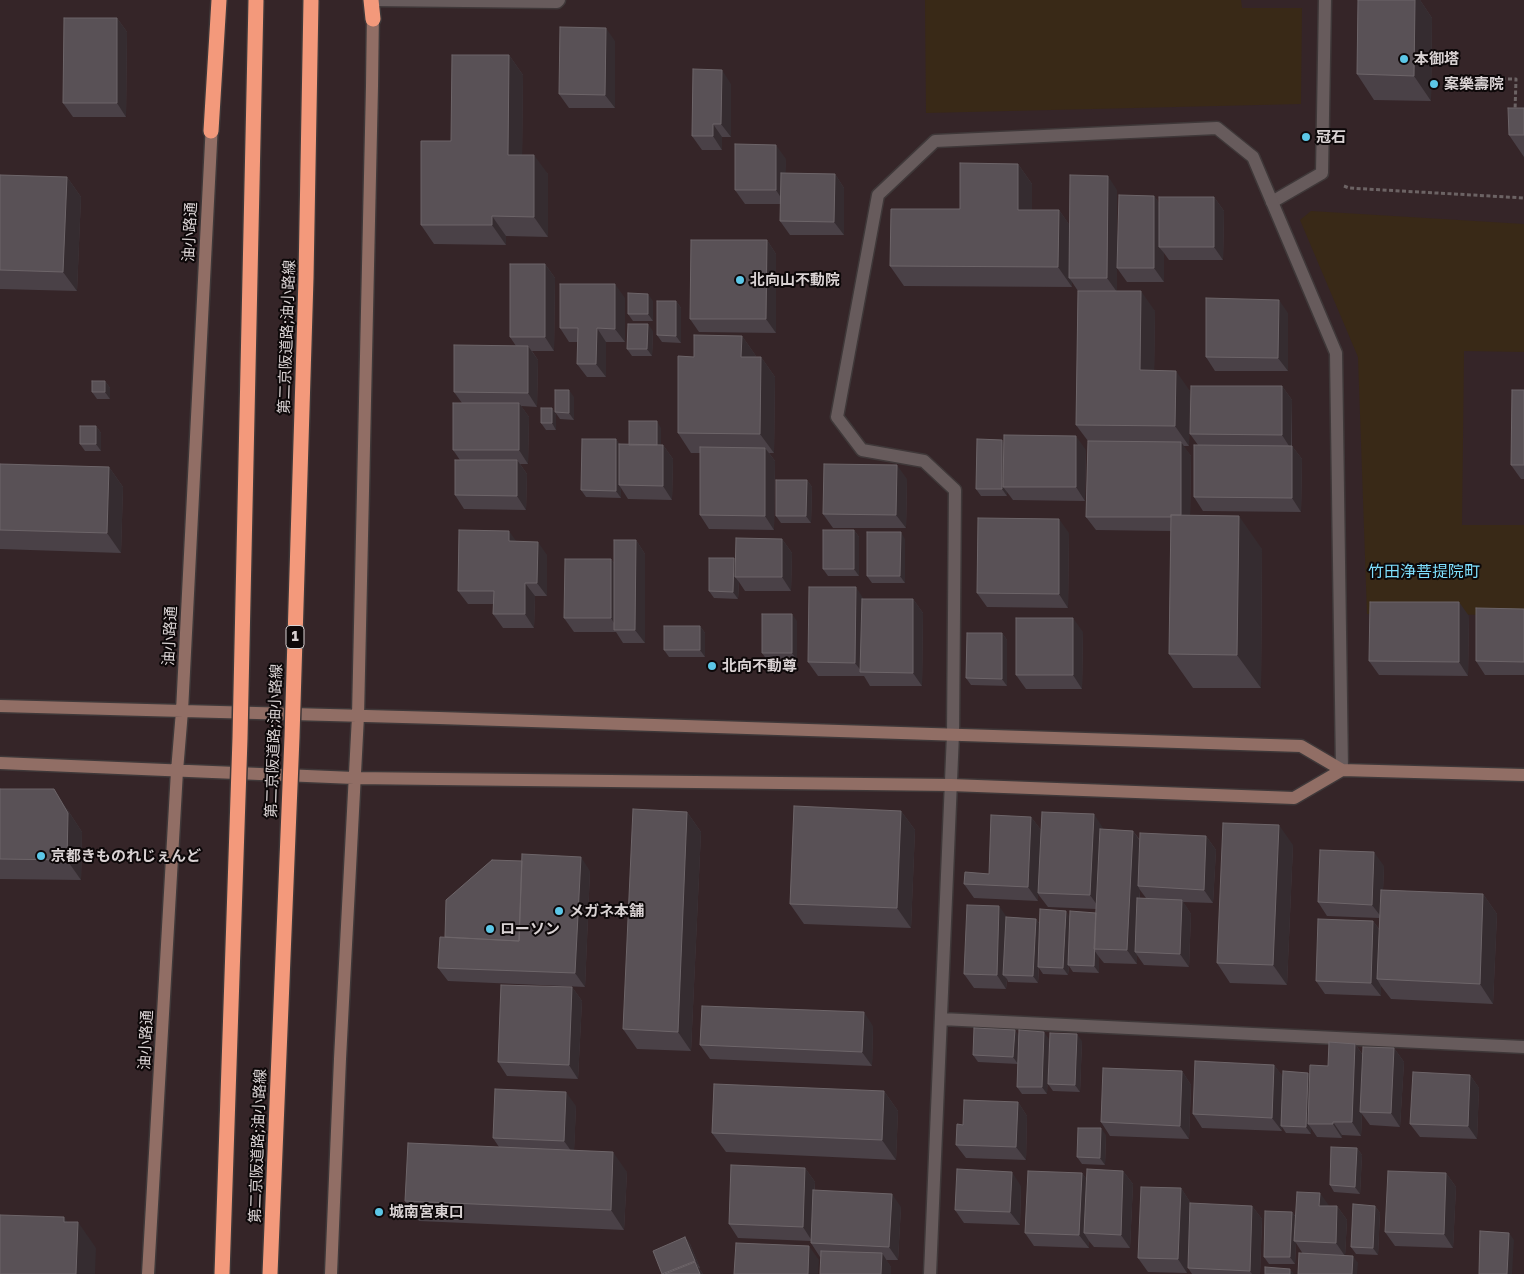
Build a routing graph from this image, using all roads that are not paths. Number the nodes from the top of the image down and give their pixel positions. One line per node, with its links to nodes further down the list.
1 (218, 0): 8 (highway)
2 (256, 0): 23 (highway, bridge)
3 (311, 0): 24 (highway, 第二京阪道路;油小路線 / 1, bridge)
4 (372, 0): 5 (street); 7 (highway)
5 (559, 0)
6 (1325, 0): 9 (street)
7 (373, 19): 12 (street)
8 (211, 131): 11 (street, 油小路通)
9 (1272, 202): 13 (street); 15 (street)
10 (0, 706): 11 (street)
11 (182, 711): 12 (street); 16 (street, 油小路通)
12 (358, 716): 13 (street); 18 (street)
13 (953, 734): 15 (street); 19 (street)
14 (0, 763): 16 (street)
15 (1342, 770): 17 (street); 19 (street)
16 (177, 771): 18 (street); 22 (street, 油小路通)
17 (1524, 775)
18 (354, 778): 19 (street); 25 (street)
19 (951, 785): 20 (street)
20 (941, 1019): 21 (street); 26 (street)
21 (1524, 1046)
22 (148, 1274)
23 (222, 1274)
24 (270, 1274)
25 (331, 1274)
26 (930, 1274)

